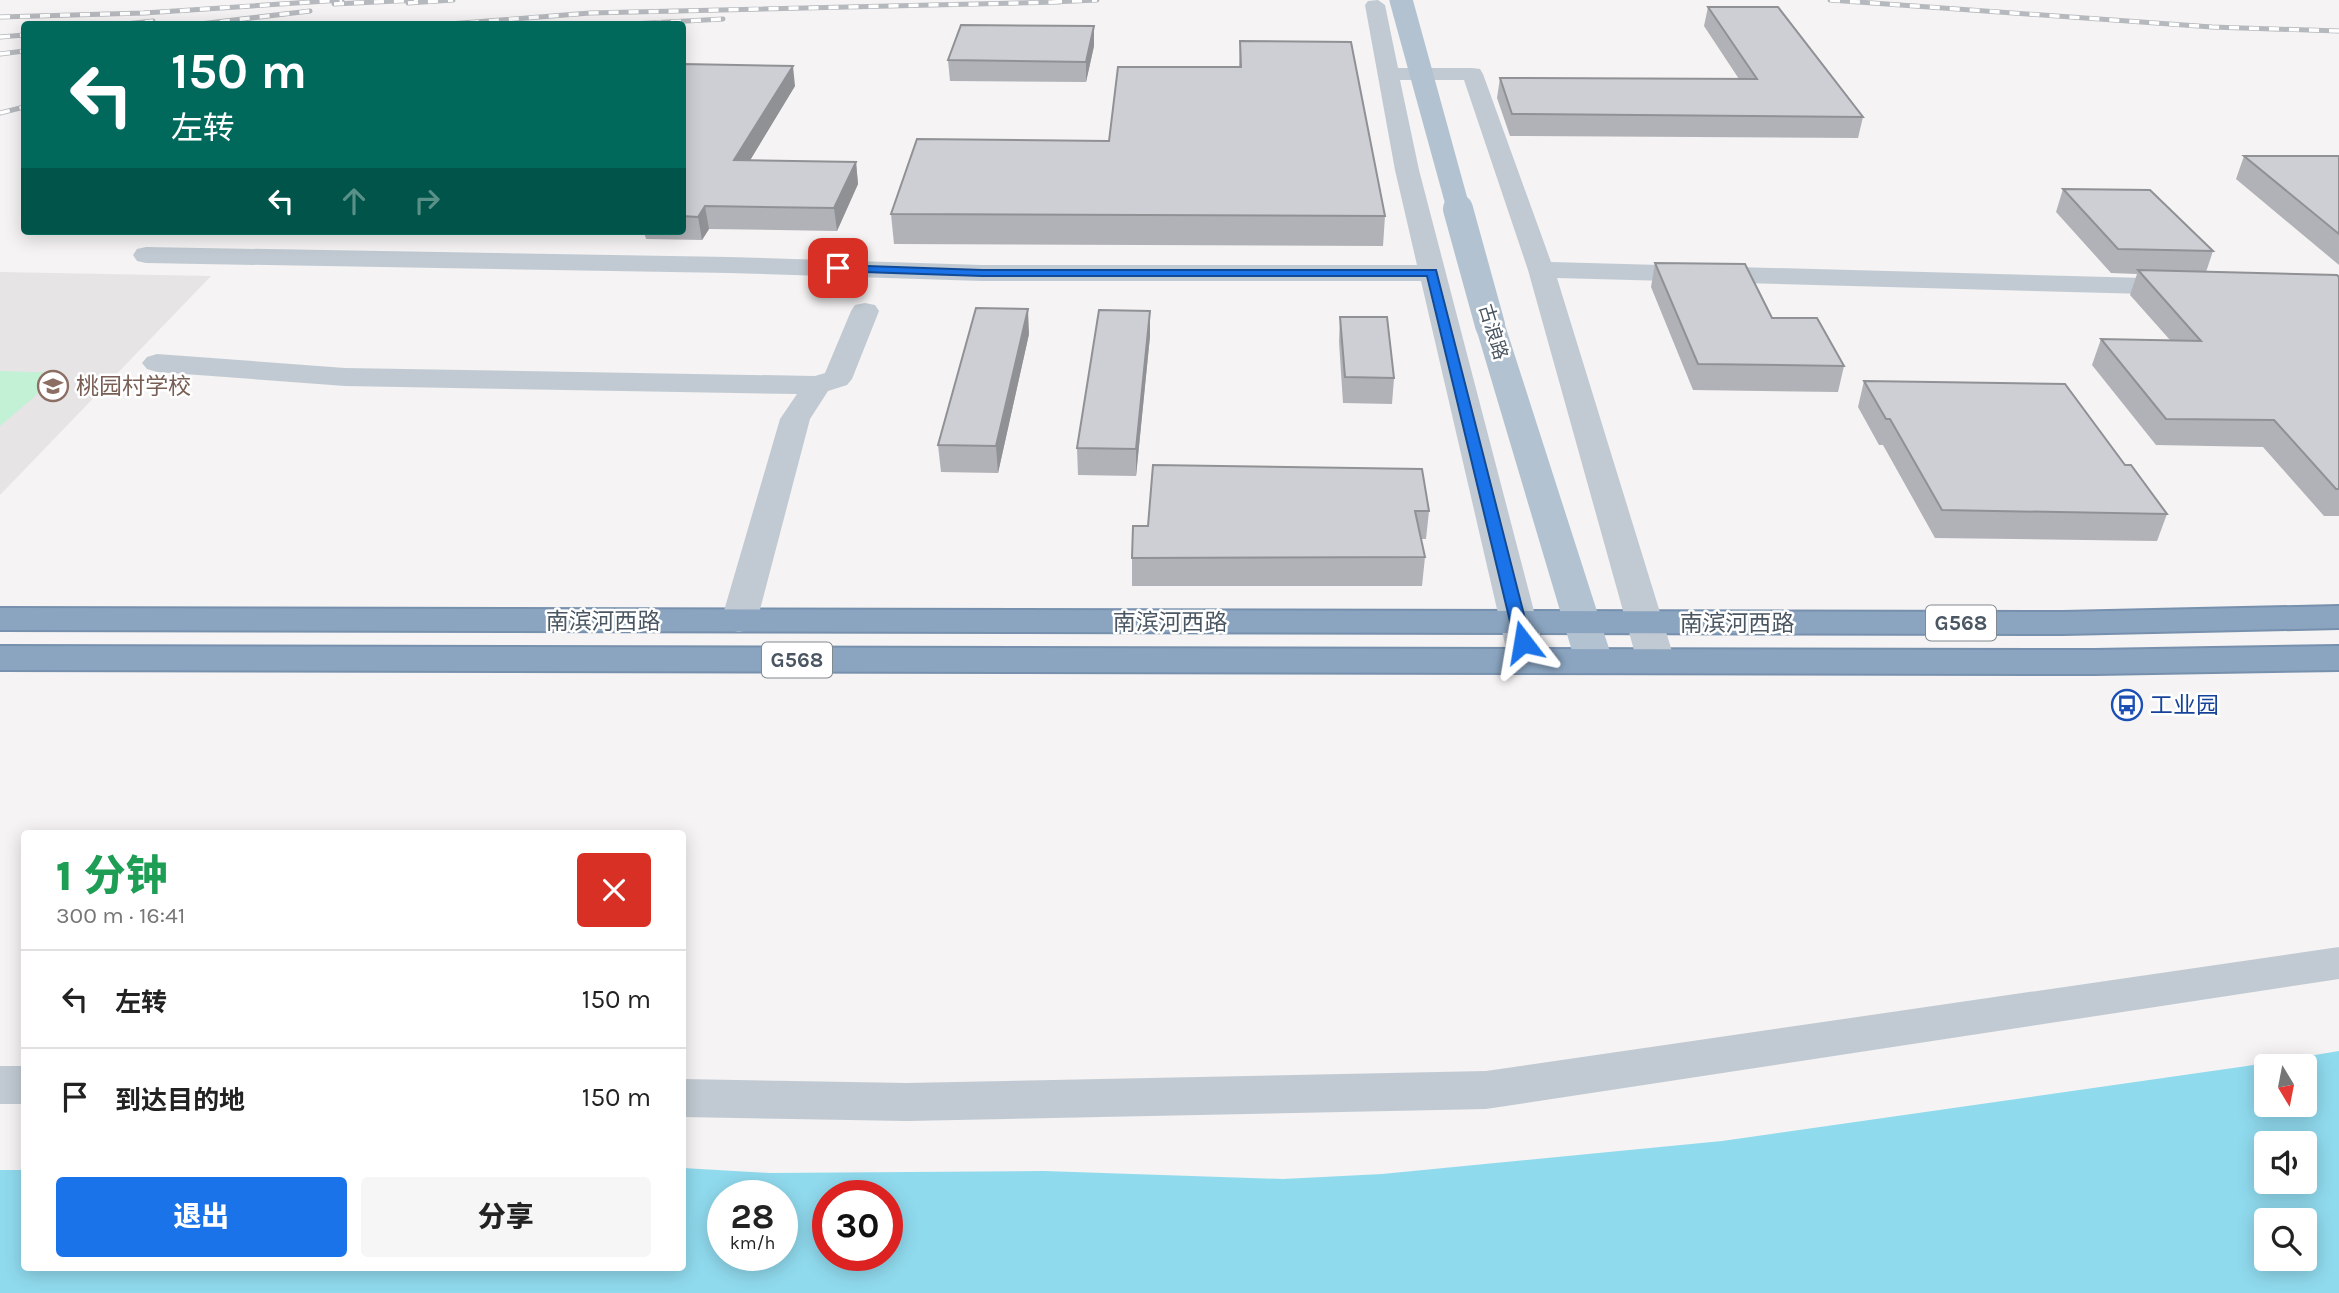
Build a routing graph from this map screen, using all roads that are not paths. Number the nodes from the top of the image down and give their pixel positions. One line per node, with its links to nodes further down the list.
1 (1388, 3): 2 (street); 14 (main road, 古浪路, bridge)
2 (1388, 74): 4 (street); 5 (street)
3 (146, 255): 5 (street)
4 (1541, 270): 6 (street); 15 (street)
5 (1432, 273): 13 (street)
6 (2206, 287)
7 (864, 311): 9 (street)
8 (157, 363): 9 (street)
9 (817, 385): 12 (street)
10 (2339, 617): 15 (highway, 南滨河西路 / G568)
11 (0, 619): 12 (highway, 南滨河西路 / G568)
12 (740, 621): 13 (highway, 南滨河西路 / G568)
13 (1518, 623): 14 (highway, 南滨河西路 / G568); 18 (street)
14 (1584, 623): 15 (highway, 南滨河西路 / G568); 19 (main road, 古浪路)
15 (1644, 623): 20 (street)
16 (0, 658): 18 (highway, 南滨河西路 / G568)
17 (2339, 658): 20 (highway, 南滨河西路 / G568)
18 (1528, 661): 19 (highway, 南滨河西路 / G568)
19 (1594, 661): 20 (highway, 南滨河西路 / G568)
20 (1656, 661)
21 (2339, 963): 24 (street)
22 (0, 1085): 23 (street)
23 (21, 1085)
24 (686, 1098)

